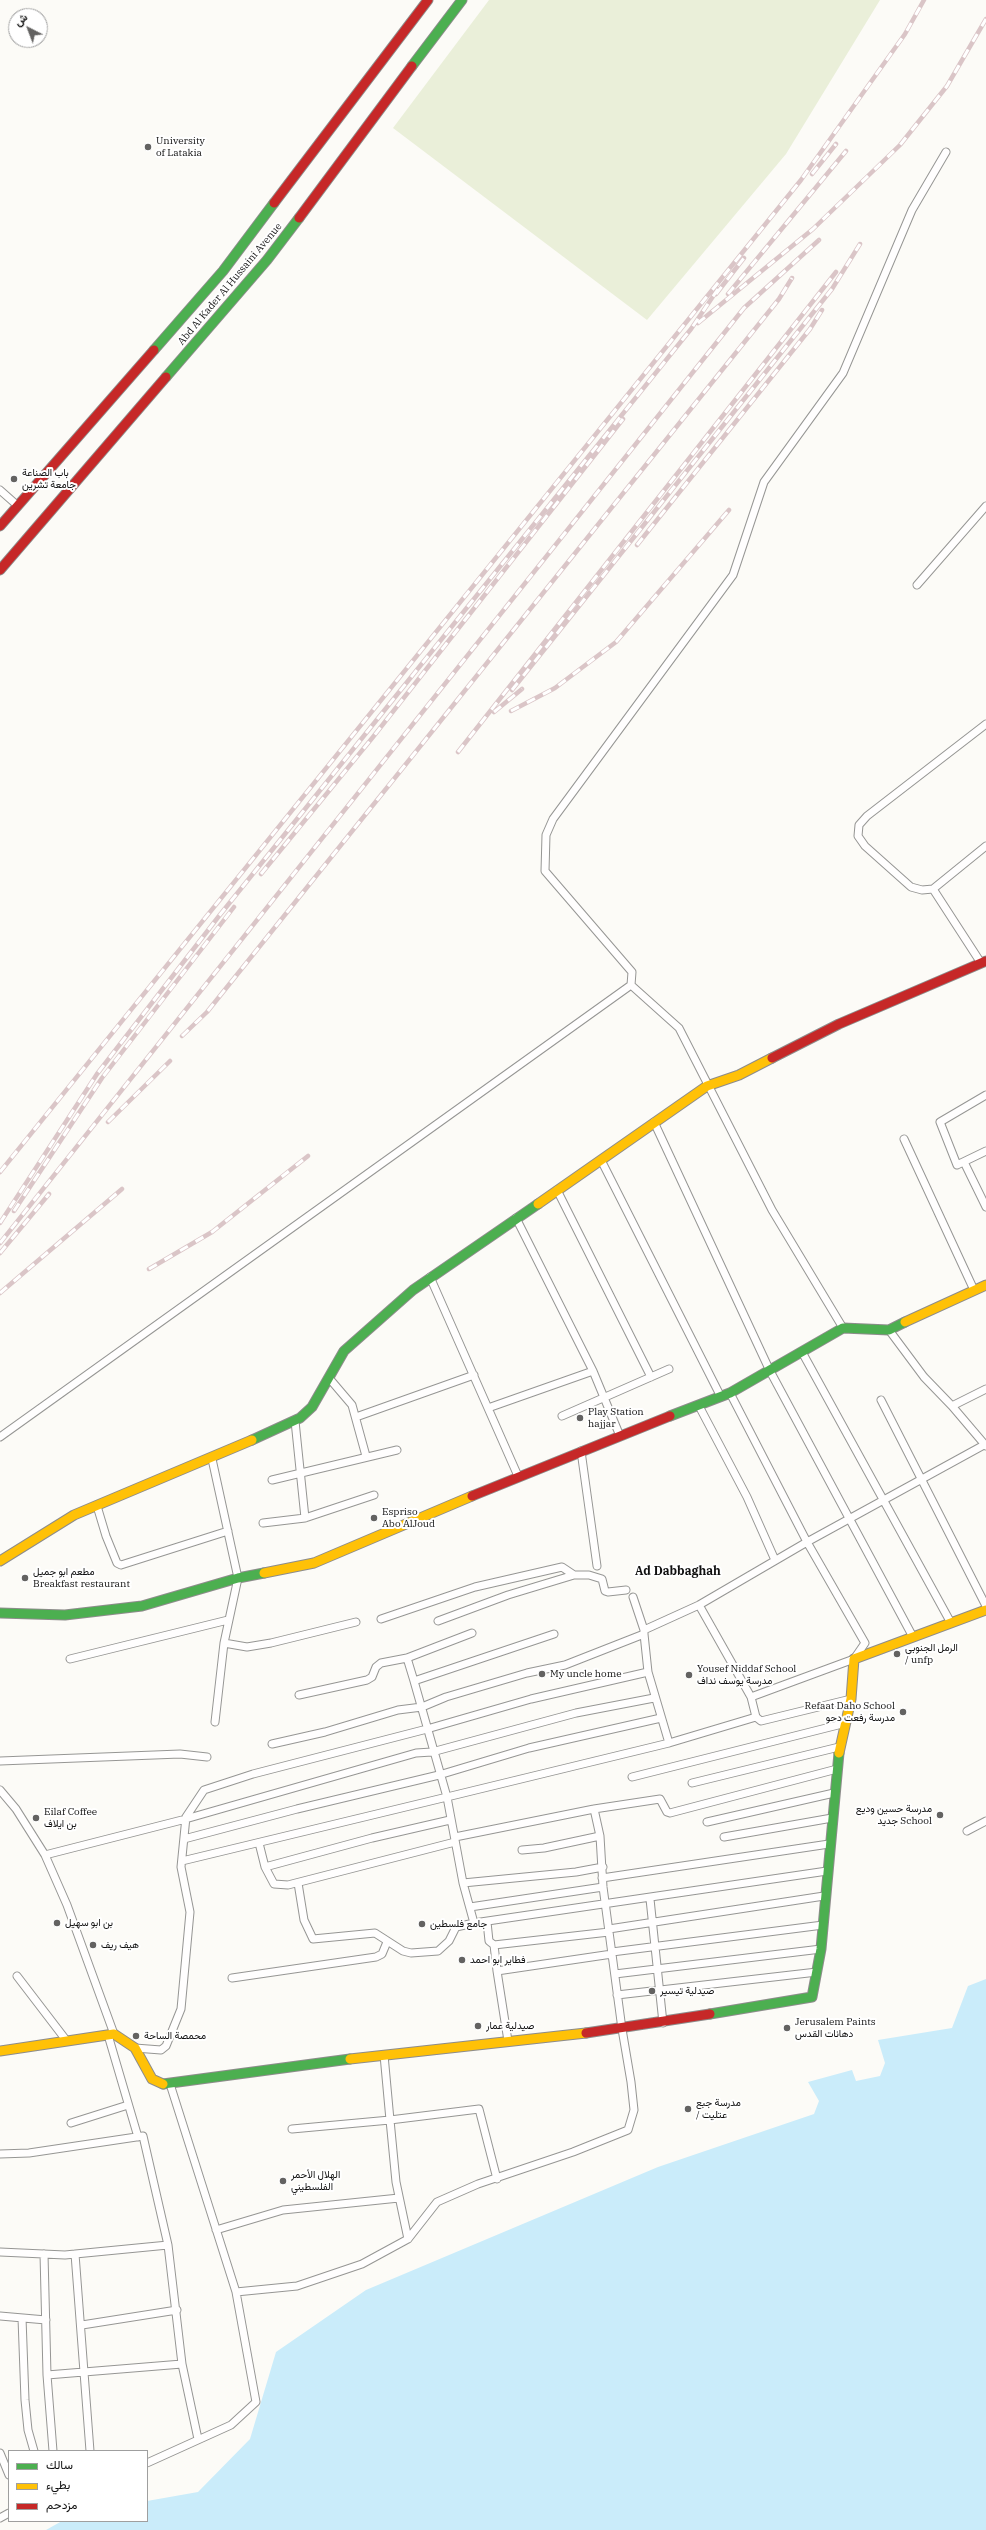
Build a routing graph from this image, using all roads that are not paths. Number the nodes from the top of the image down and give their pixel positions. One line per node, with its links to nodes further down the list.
1 (428, 0): 5 (street, Abd Al Kader Al Hussaini Avenue)
2 (462, 0): 8 (street, Abd Al Kader Al Hussaini Avenue)
3 (946, 152): 14 (street)
4 (0, 490): 5 (street)
5 (18, 506): 7 (street, Abd Al Kader Al Hussaini Avenue)
6 (986, 506): 9 (street)
7 (0, 526)
8 (0, 570)
9 (917, 585)
10 (986, 724): 12 (street)
11 (986, 846): 12 (street)
12 (933, 890): 13 (street)
13 (984, 962): 15 (street)
14 (631, 985): 15 (street); 49 (street)
15 (707, 1086): 17 (street); 28 (street)
16 (986, 1095): 21 (street)
17 (654, 1122): 20 (street); 33 (street)
18 (904, 1139): 27 (street)
19 (986, 1151): 21 (street)
20 (601, 1160): 22 (street); 40 (street)
21 (964, 1162): 23 (street)
22 (557, 1190): 24 (street); 35 (street)
23 (986, 1207)
24 (516, 1218): 25 (street); 32 (street)
25 (430, 1277): 34 (street); 36 (street)
26 (986, 1285): 27 (street)
27 (974, 1290): 29 (street)
28 (843, 1328): 29 (street); 30 (street)
29 (889, 1330): 43 (street)
30 (802, 1352): 33 (street); 60 (street)
31 (669, 1369): 35 (street)
32 (593, 1371): 39 (street); 44 (street)
33 (770, 1371): 38 (street); 63 (street)
34 (474, 1375): 44 (street); 46 (street)
35 (651, 1377): 39 (street)
36 (329, 1378): 46 (street); 47 (street)
37 (986, 1389): 43 (street)
38 (730, 1393): 40 (street); 66 (street)
39 (605, 1397): 45 (street); 48 (street)
40 (721, 1397): 42 (street)
41 (881, 1400): 58 (street)
42 (699, 1406): 48 (street); 67 (street)
43 (952, 1406): 50 (street)
44 (488, 1408): 56 (street)
45 (562, 1416)
46 (356, 1417): 53 (street)
47 (295, 1421): 54 (street); 55 (street)
48 (620, 1436): 52 (street)
49 (0, 1437)
50 (985, 1446): 58 (street)
51 (397, 1450): 53 (street)
52 (581, 1451): 56 (street); 69 (street)
53 (366, 1456): 55 (street)
54 (212, 1459): 61 (street); 65 (street)
55 (301, 1473): 57 (street); 62 (street)
56 (518, 1476): 71 (street)
57 (272, 1480)
58 (920, 1480): 60 (street); 75 (street)
59 (374, 1495): 62 (street)
60 (883, 1500): 63 (street); 82 (street)
61 (97, 1506): 65 (street); 68 (street)
62 (305, 1518): 64 (street)
63 (849, 1518): 66 (street); 86 (street)
64 (263, 1523)
65 (228, 1532): 71 (street)
66 (807, 1542): 67 (street); 90 (street)
67 (775, 1560): 74 (street)
68 (0, 1561)
69 (597, 1566)
70 (574, 1575): 72 (street); 78 (street); 80 (street)
71 (238, 1578): 77 (street); 79 (street)
72 (626, 1590)
73 (633, 1597): 83 (street)
74 (699, 1605): 83 (street); 95 (street)
75 (986, 1606)
76 (986, 1610): 82 (street)
77 (0, 1614)
78 (382, 1619)
79 (228, 1620): 87 (street); 89 (street)
80 (438, 1621)
81 (356, 1622): 87 (street)
82 (952, 1623): 86 (street)
83 (644, 1632): 91 (street); 97 (street)
84 (472, 1633): 88 (street)
85 (554, 1634): 92 (street)
86 (913, 1637): 90 (street)
87 (224, 1643): 100 (street)
88 (407, 1658): 92 (street); 93 (street)
89 (70, 1659)
90 (854, 1659): 95 (street); 96 (street)
91 (648, 1672): 94 (street); 102 (street)
92 (414, 1681): 97 (street)
93 (299, 1695)
94 (654, 1698): 99 (street); 106 (street)
95 (751, 1698): 98 (street)
96 (851, 1699): 98 (street); 101 (street)
97 (422, 1707): 102 (street); 104 (street)
98 (756, 1717): 103 (street)
99 (661, 1718): 103 (street); 110 (street)
100 (215, 1722)
101 (847, 1723): 105 (street); 111 (street)
102 (427, 1729): 106 (street); 117 (street)
103 (669, 1742): 115 (street)
104 (272, 1744)
105 (839, 1747): 109 (street); 112 (street)
106 (432, 1752): 110 (street); 117 (street)
107 (207, 1757): 108 (street)
108 (0, 1761)
109 (837, 1769): 114 (street); 116 (street)
110 (439, 1775): 115 (street); 125 (street)
111 (632, 1777)
112 (692, 1783)
113 (0, 1790): 130 (street)
114 (834, 1793): 118 (street); 121 (street)
115 (447, 1797): 119 (street); 127 (street)
116 (594, 1809): 123 (street); 126 (street)
117 (186, 1817): 125 (street); 130 (street)
118 (832, 1818): 124 (street); 128 (street)
119 (450, 1820): 126 (street); 132 (street)
120 (986, 1821): 122 (street)
121 (707, 1822)
122 (967, 1831)
123 (600, 1836): 129 (street); 133 (street)
124 (724, 1838)
125 (184, 1839): 131 (street)
126 (455, 1839): 136 (street); 137 (street)
127 (259, 1843): 131 (street); 132 (street)
128 (830, 1844): 134 (street); 135 (street)
129 (522, 1850)
130 (45, 1855): 163 (street)
131 (182, 1861): 166 (street)
132 (265, 1867): 136 (street)
133 (603, 1867): 135 (street); 137 (street)
134 (827, 1871): 139 (street); 140 (street)
135 (602, 1878): 138 (street)
136 (298, 1883): 148 (street)
137 (463, 1883): 142 (street)
138 (603, 1887): 141 (street); 142 (street)
139 (824, 1896): 145 (street); 146 (street)
140 (650, 1899): 141 (street); 145 (street)
141 (606, 1904): 143 (street); 147 (street)
142 (470, 1907): 144 (street)
143 (487, 1922): 144 (street); 149 (street)
144 (474, 1923): 148 (street)
145 (654, 1924): 147 (street); 150 (street)
146 (823, 1925): 150 (street); 151 (street)
147 (609, 1931): 149 (street); 152 (street)
148 (387, 1942): 158 (street)
149 (494, 1945): 154 (street)
150 (655, 1947): 152 (street); 153 (street)
151 (821, 1949): 153 (street); 155 (street)
152 (612, 1953): 154 (street); 156 (street)
153 (657, 1967): 156 (street); 159 (street)
154 (497, 1970): 165 (street)
155 (817, 1972): 159 (street); 161 (street)
156 (614, 1974): 160 (street)
157 (17, 1976): 164 (street)
158 (232, 1978)
159 (659, 1989): 160 (street); 161 (street)
160 (617, 1995): 162 (street)
161 (663, 2023): 162 (street)
162 (622, 2028): 165 (street); 176 (street)
163 (111, 2035): 164 (street); 166 (street); 170 (street)
164 (66, 2040): 167 (street)
165 (508, 2041): 168 (street)
166 (136, 2048): 169 (street)
167 (0, 2051)
168 (384, 2055): 169 (street); 171 (street)
169 (170, 2084): 178 (street)
170 (128, 2105): 172 (street); 174 (street)
171 (390, 2120): 173 (street); 176 (street); 177 (street)
172 (71, 2124)
173 (292, 2129)
174 (138, 2137): 175 (street); 180 (street)
175 (0, 2154)
176 (497, 2179): 179 (street)
177 (399, 2198): 178 (street); 179 (street)
178 (216, 2230): 184 (street)
179 (408, 2239): 184 (street)
180 (168, 2245): 183 (street); 185 (street)
181 (0, 2252): 182 (street)
182 (44, 2254): 183 (street); 188 (street)
183 (75, 2254): 189 (street)
184 (236, 2292): 193 (street)
185 (177, 2310): 189 (street); 190 (street)
186 (0, 2316): 187 (street)
187 (22, 2318): 188 (street); 194 (street)
188 (46, 2320): 192 (street)
189 (82, 2325): 191 (street)
190 (182, 2364): 191 (street); 193 (street)
191 (85, 2372): 192 (street); 196 (street)
192 (47, 2375): 195 (street)
193 (198, 2439): 198 (street)
194 (34, 2450)
195 (53, 2450)
196 (90, 2450)
197 (0, 2453): 199 (street)
198 (148, 2463)
199 (8, 2472)

